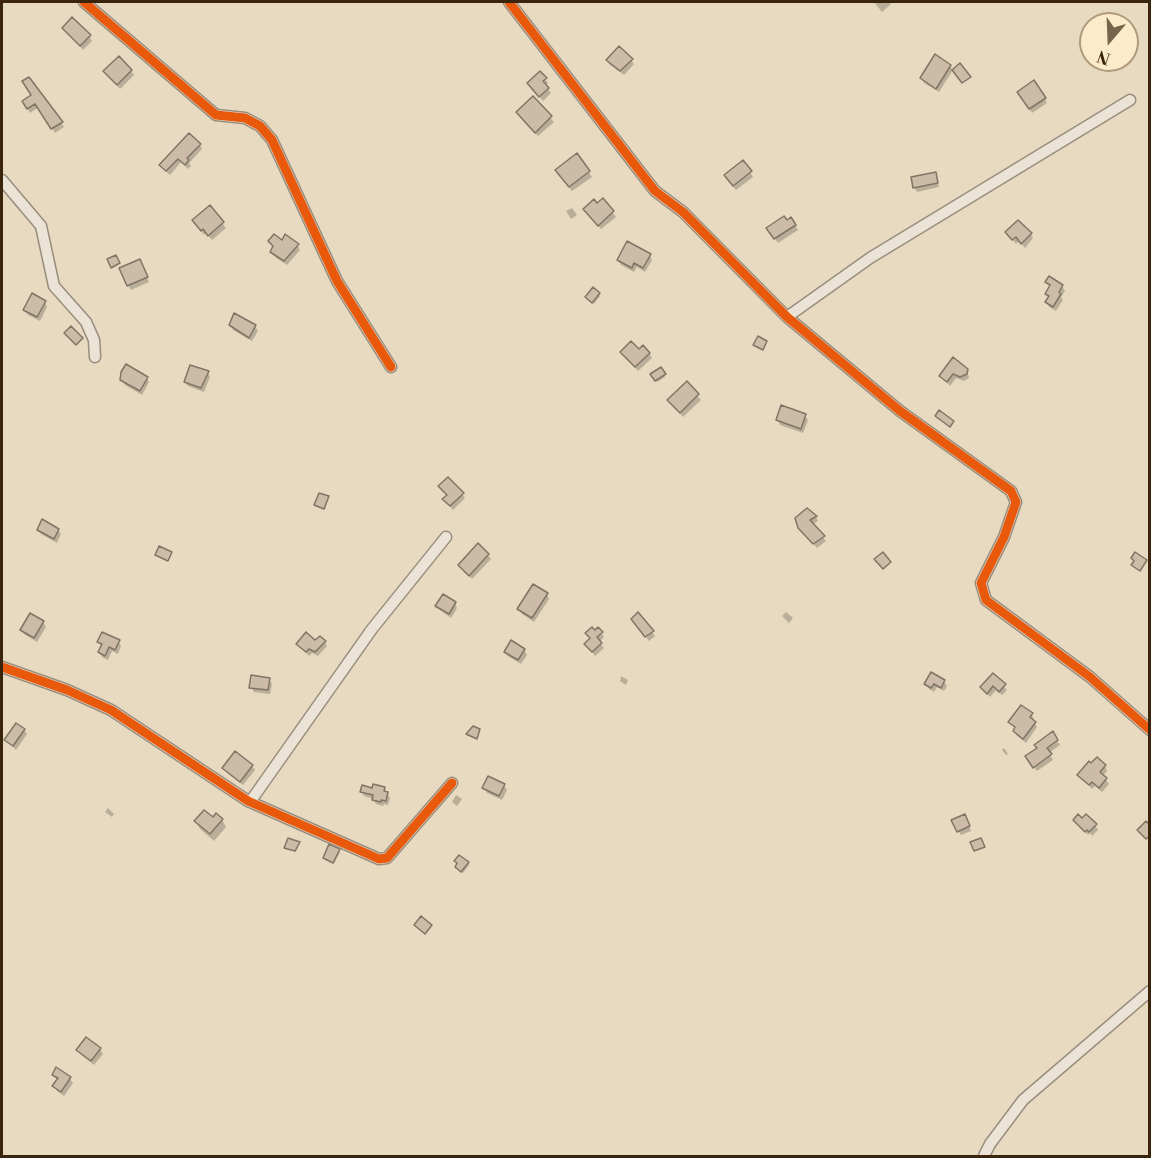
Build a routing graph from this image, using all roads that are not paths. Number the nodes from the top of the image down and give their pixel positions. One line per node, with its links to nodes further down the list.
1 (84, 2): 7 (street)
2 (508, 2): 5 (street)
3 (1130, 100): 5 (street)
4 (2, 180): 6 (street)
5 (787, 316): 10 (street)
6 (95, 357)
7 (391, 367)
8 (446, 537): 12 (street)
9 (2, 667): 12 (street)
10 (1149, 730)
11 (452, 783): 12 (street)
12 (250, 802)
13 (1149, 991): 14 (street)
14 (984, 1156)

